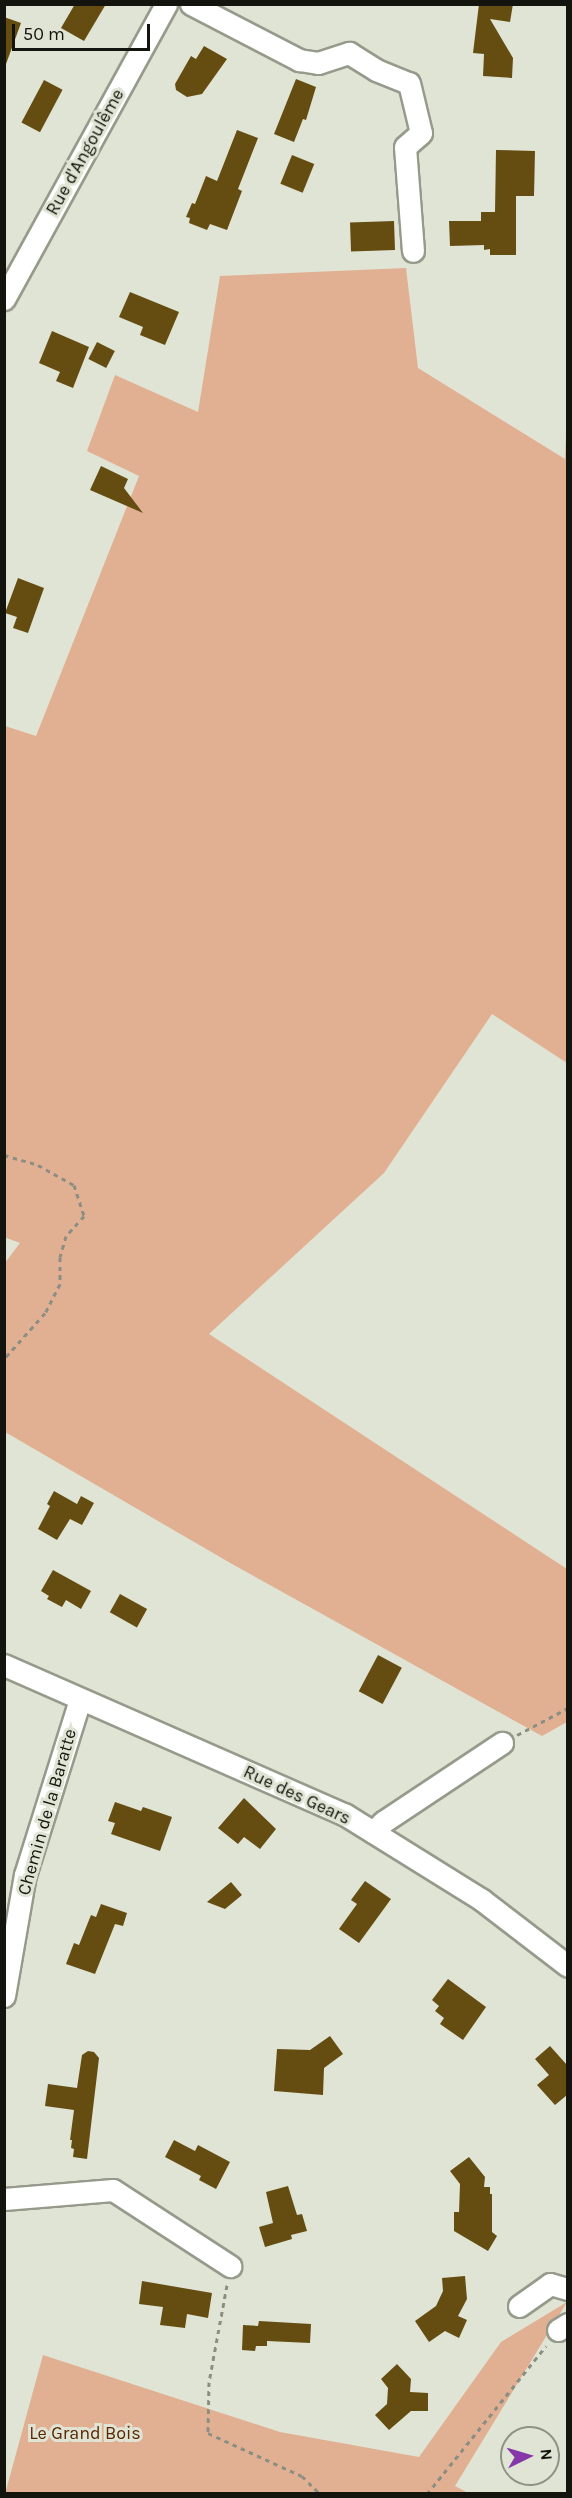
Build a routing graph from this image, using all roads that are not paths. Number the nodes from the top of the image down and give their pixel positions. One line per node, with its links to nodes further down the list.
1 (166, 4): 4 (street, Rue d'Angoulême)
2 (191, 4): 3 (street)
3 (413, 251)
4 (4, 298)
5 (4, 1665): 6 (street, Rue des Gears)
6 (80, 1699): 8 (street, Rue des Gears); 10 (street, Chemin de la Baratte)
7 (502, 1743): 8 (street)
8 (372, 1832): 9 (street, Rue des Gears)
9 (567, 1966)
10 (4, 1996)
11 (4, 2199): 12 (street)
12 (230, 2266)
13 (567, 2289): 14 (street)
14 (519, 2306)

